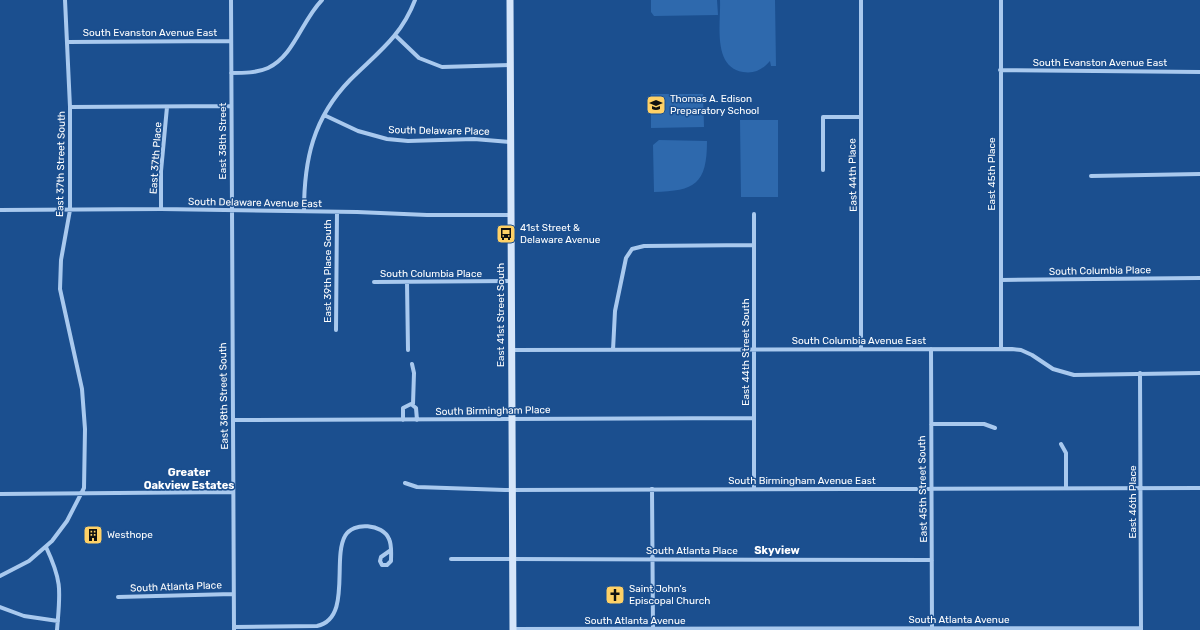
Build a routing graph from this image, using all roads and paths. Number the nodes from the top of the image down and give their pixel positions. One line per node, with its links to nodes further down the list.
1 (65, 0): 10 (street, East 37th Street South)
2 (231, 0): 9 (street, East 38th Street)
3 (322, 0): 14 (street)
4 (415, 0): 8 (street)
5 (510, 0): 11 (main road, East 41st Street South)
6 (861, 0): 19 (street, East 44th Place)
7 (1001, 0): 12 (street, East 45th Place)
8 (396, 36): 11 (street); 18 (street)
9 (231, 41): 10 (street, South Evanston Avenue East); 14 (street, East 38th Street)
10 (68, 42): 16 (street, East 37th Street South)
11 (510, 65): 20 (main road, East 41st Street South)
12 (1000, 70): 13 (street, South Evanston Avenue East); 34 (street, East 45th Place)
13 (1200, 72)
14 (231, 74): 15 (street, East 38th Street)
15 (231, 106): 17 (street); 27 (street, East 38th Street)
16 (70, 107): 17 (street); 26 (street, East 37th Street South)
17 (167, 107): 24 (street, East 37th Place)
18 (324, 115): 20 (street, South Delaware Place); 28 (street)
19 (860, 117): 21 (street); 40 (street, East 44th Place)
20 (510, 142): 31 (main road, East 41st Street South)
21 (823, 170)
22 (1200, 174): 23 (street)
23 (1091, 176)
24 (161, 209): 26 (street, South Delaware Avenue East); 27 (street, South Delaware Avenue East)
25 (0, 210): 26 (street, South Delaware Avenue East)
26 (70, 210): 67 (street, East 37th Street South)
27 (231, 210): 28 (street, South Delaware Avenue East); 38 (street, East 38th Street)
28 (304, 211): 29 (street, South Delaware Avenue East)
29 (336, 212): 31 (street, South Delaware Avenue East); 39 (street, East 39th Place South)
30 (754, 214): 32 (street, East 44th Street South)
31 (511, 215): 35 (main road, East 41st Street South)
32 (754, 245): 45 (street); 46 (street, East 44th Street South)
33 (1200, 278): 34 (street, South Columbia Place)
34 (1001, 280): 42 (street, East 45th Place)
35 (512, 281): 37 (street, South Columbia Place); 44 (main road, East 41st Street South)
36 (374, 282): 37 (street, South Columbia Place)
37 (407, 282): 43 (street)
38 (231, 305): 53 (street, East 38th Street South)
39 (336, 330)
40 (861, 349): 41 (street, South Columbia Avenue East); 46 (street, South Columbia Avenue East)
41 (931, 349): 42 (street, South Columbia Avenue East); 56 (street, East 45th Street South)
42 (1001, 349): 48 (street, South Columbia Avenue East)
43 (408, 350)
44 (512, 350): 45 (street, South Columbia Avenue East); 52 (main road, East 41st Street South)
45 (613, 350): 46 (street, South Columbia Avenue East)
46 (755, 350): 51 (street, East 44th Street South)
47 (412, 364): 50 (street)
48 (1140, 373): 49 (street, South Columbia Avenue East); 62 (street, East 46th Place)
49 (1200, 374)
50 (413, 404): 54 (street); 55 (street)
51 (754, 418): 52 (street, South Birmingham Place); 65 (street, East 44th Street South)
52 (512, 419): 55 (street, South Birmingham Place); 66 (main road, East 41st Street South)
53 (233, 420): 54 (street, South Birmingham Place); 68 (street, East 38th Street South)
54 (403, 420): 55 (street, South Birmingham Place)
55 (417, 420)
56 (931, 424): 57 (street); 60 (street, East 45th Street South)
57 (995, 428)
58 (1061, 444): 61 (street)
59 (405, 483): 66 (street, South Birmingham Avenue East)
60 (932, 488): 61 (street, South Birmingham Avenue East); 65 (street, South Birmingham Avenue East); 75 (street, East 45th Street South)
61 (1066, 488): 62 (street, South Birmingham Avenue East)
62 (1142, 488): 63 (street, South Birmingham Avenue East); 85 (street, East 46th Place)
63 (1200, 488)
64 (652, 489): 65 (street, South Birmingham Avenue East); 66 (street, South Birmingham Avenue East); 74 (street)
65 (754, 489)
66 (512, 490): 73 (main road, East 41st Street South)
67 (83, 492): 68 (street); 69 (street); 70 (street)
68 (233, 492): 77 (street, East 38th Street South)
69 (0, 494)
70 (46, 547): 76 (street); 80 (street)
71 (391, 550): 82 (street)
72 (451, 559): 73 (street, South Atlanta Place)
73 (513, 559): 74 (street, South Atlanta Place); 87 (main road, East 41st Street South)
74 (653, 559): 75 (street, South Atlanta Place); 81 (street)
75 (932, 560): 84 (street, East 45th Street South)
76 (0, 576)
77 (233, 594): 78 (street, South Atlanta Place); 82 (street, East 38th Street South)
78 (118, 597)
79 (0, 607): 80 (street)
80 (58, 621): 86 (street)
81 (652, 628): 83 (street, South Atlanta Avenue); 87 (street, South Atlanta Avenue)
82 (234, 629)
83 (893, 629): 84 (street, South Atlanta Avenue)
84 (932, 629): 85 (street, South Atlanta Avenue)
85 (1141, 629)
86 (57, 630)
87 (513, 630)

